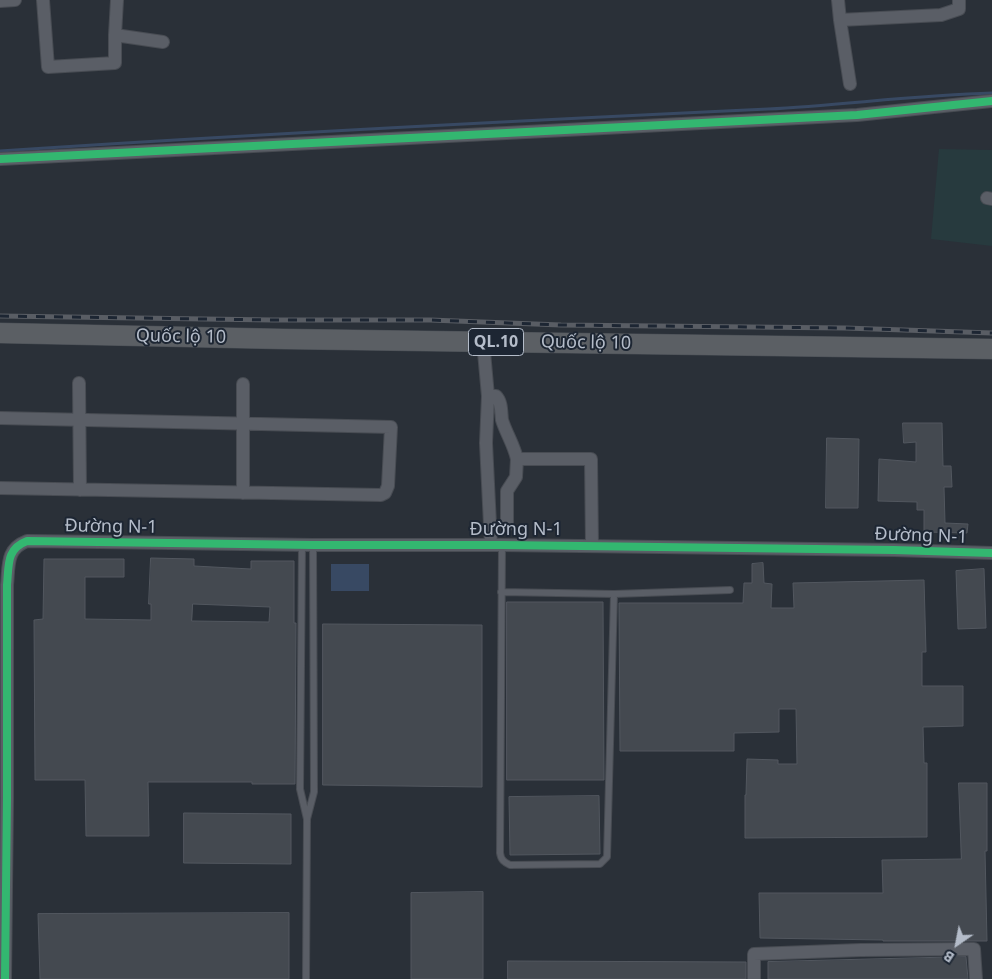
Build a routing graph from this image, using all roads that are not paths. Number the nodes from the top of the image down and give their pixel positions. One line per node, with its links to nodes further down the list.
1 (15, 0): 6 (street)
2 (43, 0): 8 (street)
3 (117, 0): 8 (street)
4 (838, 0): 7 (street)
5 (959, 0): 7 (street)
6 (0, 1)
7 (840, 20): 10 (street)
8 (115, 35): 9 (street)
9 (163, 42)
10 (850, 84)
11 (992, 101): 12 (street)
12 (0, 159)
13 (0, 333): 14 (highway, Quốc lộ 10 / QL.10)
14 (483, 341): 15 (highway, Quốc lộ 10 / QL.10); 18 (street)
15 (992, 350)
16 (80, 383): 20 (street)
17 (243, 384): 21 (street)
18 (488, 396): 22 (street); 28 (street)
19 (0, 418): 20 (street)
20 (80, 420): 21 (street); 24 (street)
21 (243, 424): 25 (street); 25 (street)
22 (517, 459): 26 (street); 29 (street)
23 (0, 488): 24 (street)
24 (80, 490): 25 (street)
25 (243, 493)
26 (507, 525)
27 (308, 545): 28 (street, Đường N-1); 34 (street, Đường N-1); 36 (lane); 36 (lane)
28 (496, 545): 29 (street, Đường N-1); 32 (lane)
29 (592, 546): 30 (street, Đường N-1)
30 (992, 553)
31 (730, 590): 33 (lane)
32 (501, 592): 33 (lane); 33 (lane)
33 (614, 594)
34 (4, 598): 35 (street, Đường N-1)
35 (4, 734): 37 (street, Đường N-1)
36 (307, 819): 38 (lane)
37 (5, 979)
38 (306, 979)
39 (754, 979): 40 (street)
40 (976, 979)

